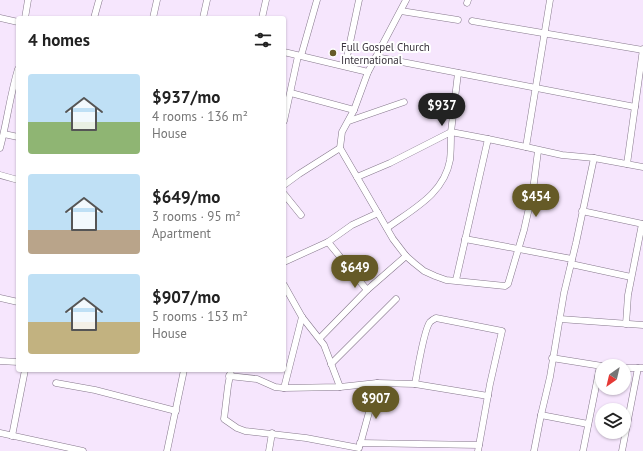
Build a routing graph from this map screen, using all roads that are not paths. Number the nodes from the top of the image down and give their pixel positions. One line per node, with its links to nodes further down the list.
1 (28, 0): 11 (street)
2 (99, 0): 12 (street)
3 (158, 0): 13 (street)
4 (207, 0): 14 (street)
5 (266, 0): 15 (street)
6 (317, 0): 23 (street)
7 (359, 0): 25 (street)
8 (406, 0): 10 (street)
9 (550, 0): 20 (street)
10 (401, 11): 17 (street); 24 (street)
11 (25, 16)
12 (95, 16)
13 (154, 16)
14 (203, 16)
15 (262, 16)
16 (0, 18): 19 (street)
17 (458, 20)
18 (472, 21): 20 (street)
19 (16, 22)
20 (544, 34): 21 (street); 29 (street)
21 (643, 50): 32 (street)
22 (286, 52): 23 (street)
23 (300, 56): 25 (street); 30 (street)
24 (376, 58): 26 (street); 27 (street)
25 (345, 66): 26 (street)
26 (368, 72): 33 (street)
27 (458, 73): 29 (street); 36 (street)
28 (16, 75): 37 (street)
29 (535, 87): 32 (street); 40 (street)
30 (291, 93): 33 (street); 34 (street)
31 (404, 102): 35 (street)
32 (635, 107): 45 (street)
33 (354, 110): 35 (street)
34 (286, 113)
35 (349, 121): 42 (street)
36 (451, 132): 39 (street); 48 (street); 56 (street)
37 (4, 134): 38 (street); 41 (street)
38 (16, 137)
39 (488, 139): 40 (street); 57 (street)
40 (526, 147): 43 (street)
41 (0, 148)
42 (340, 148): 48 (street); 50 (street)
43 (538, 151): 44 (street); 59 (street)
44 (594, 158): 45 (street); 52 (street)
45 (627, 164): 46 (street)
46 (643, 167)
47 (0, 175): 49 (street)
48 (357, 177): 53 (street)
49 (16, 179)
50 (286, 182)
51 (286, 196): 54 (street)
52 (582, 211): 55 (street); 62 (street)
53 (378, 213): 56 (street); 58 (street)
54 (301, 215)
55 (642, 224): 63 (street)
56 (386, 228): 60 (street)
57 (465, 239): 59 (street); 64 (street)
58 (328, 242): 61 (street); 66 (street)
59 (519, 249): 62 (street); 64 (street)
60 (406, 256): 64 (street); 66 (street)
61 (286, 261)
62 (572, 261): 63 (street); 71 (street)
63 (631, 277): 72 (street)
64 (456, 280)
65 (286, 288): 70 (street)
66 (367, 290): 74 (street)
67 (0, 298): 69 (street)
68 (396, 299): 78 (street)
69 (16, 302)
70 (302, 316): 74 (street); 88 (street)
71 (560, 319): 72 (street); 75 (street)
72 (626, 324): 73 (street)
73 (643, 325)
74 (320, 338): 78 (street)
75 (552, 358): 79 (street); 92 (street)
76 (0, 361): 77 (street)
77 (16, 362)
78 (331, 364): 87 (street)
79 (595, 365)
80 (641, 368): 105 (street)
81 (25, 372): 96 (street)
82 (184, 372): 91 (street)
83 (230, 373): 88 (street); 95 (street)
84 (377, 383): 86 (street); 87 (street); 97 (street)
85 (56, 384): 91 (street)
86 (415, 384): 90 (street); 90 (street)
87 (340, 387): 88 (street)
88 (284, 388)
89 (595, 393): 93 (street)
90 (488, 396): 98 (street)
91 (176, 411): 101 (street)
92 (541, 415): 93 (street); 103 (street)
93 (588, 424): 104 (street)
94 (0, 433): 96 (street)
95 (272, 433): 97 (street); 102 (street)
96 (12, 436): 99 (street)
97 (359, 447): 98 (street)
98 (478, 448)
99 (66, 449): 100 (street)
100 (83, 451)
101 (167, 451)
102 (269, 451)
103 (534, 451)
104 (583, 451)
105 (622, 451)

